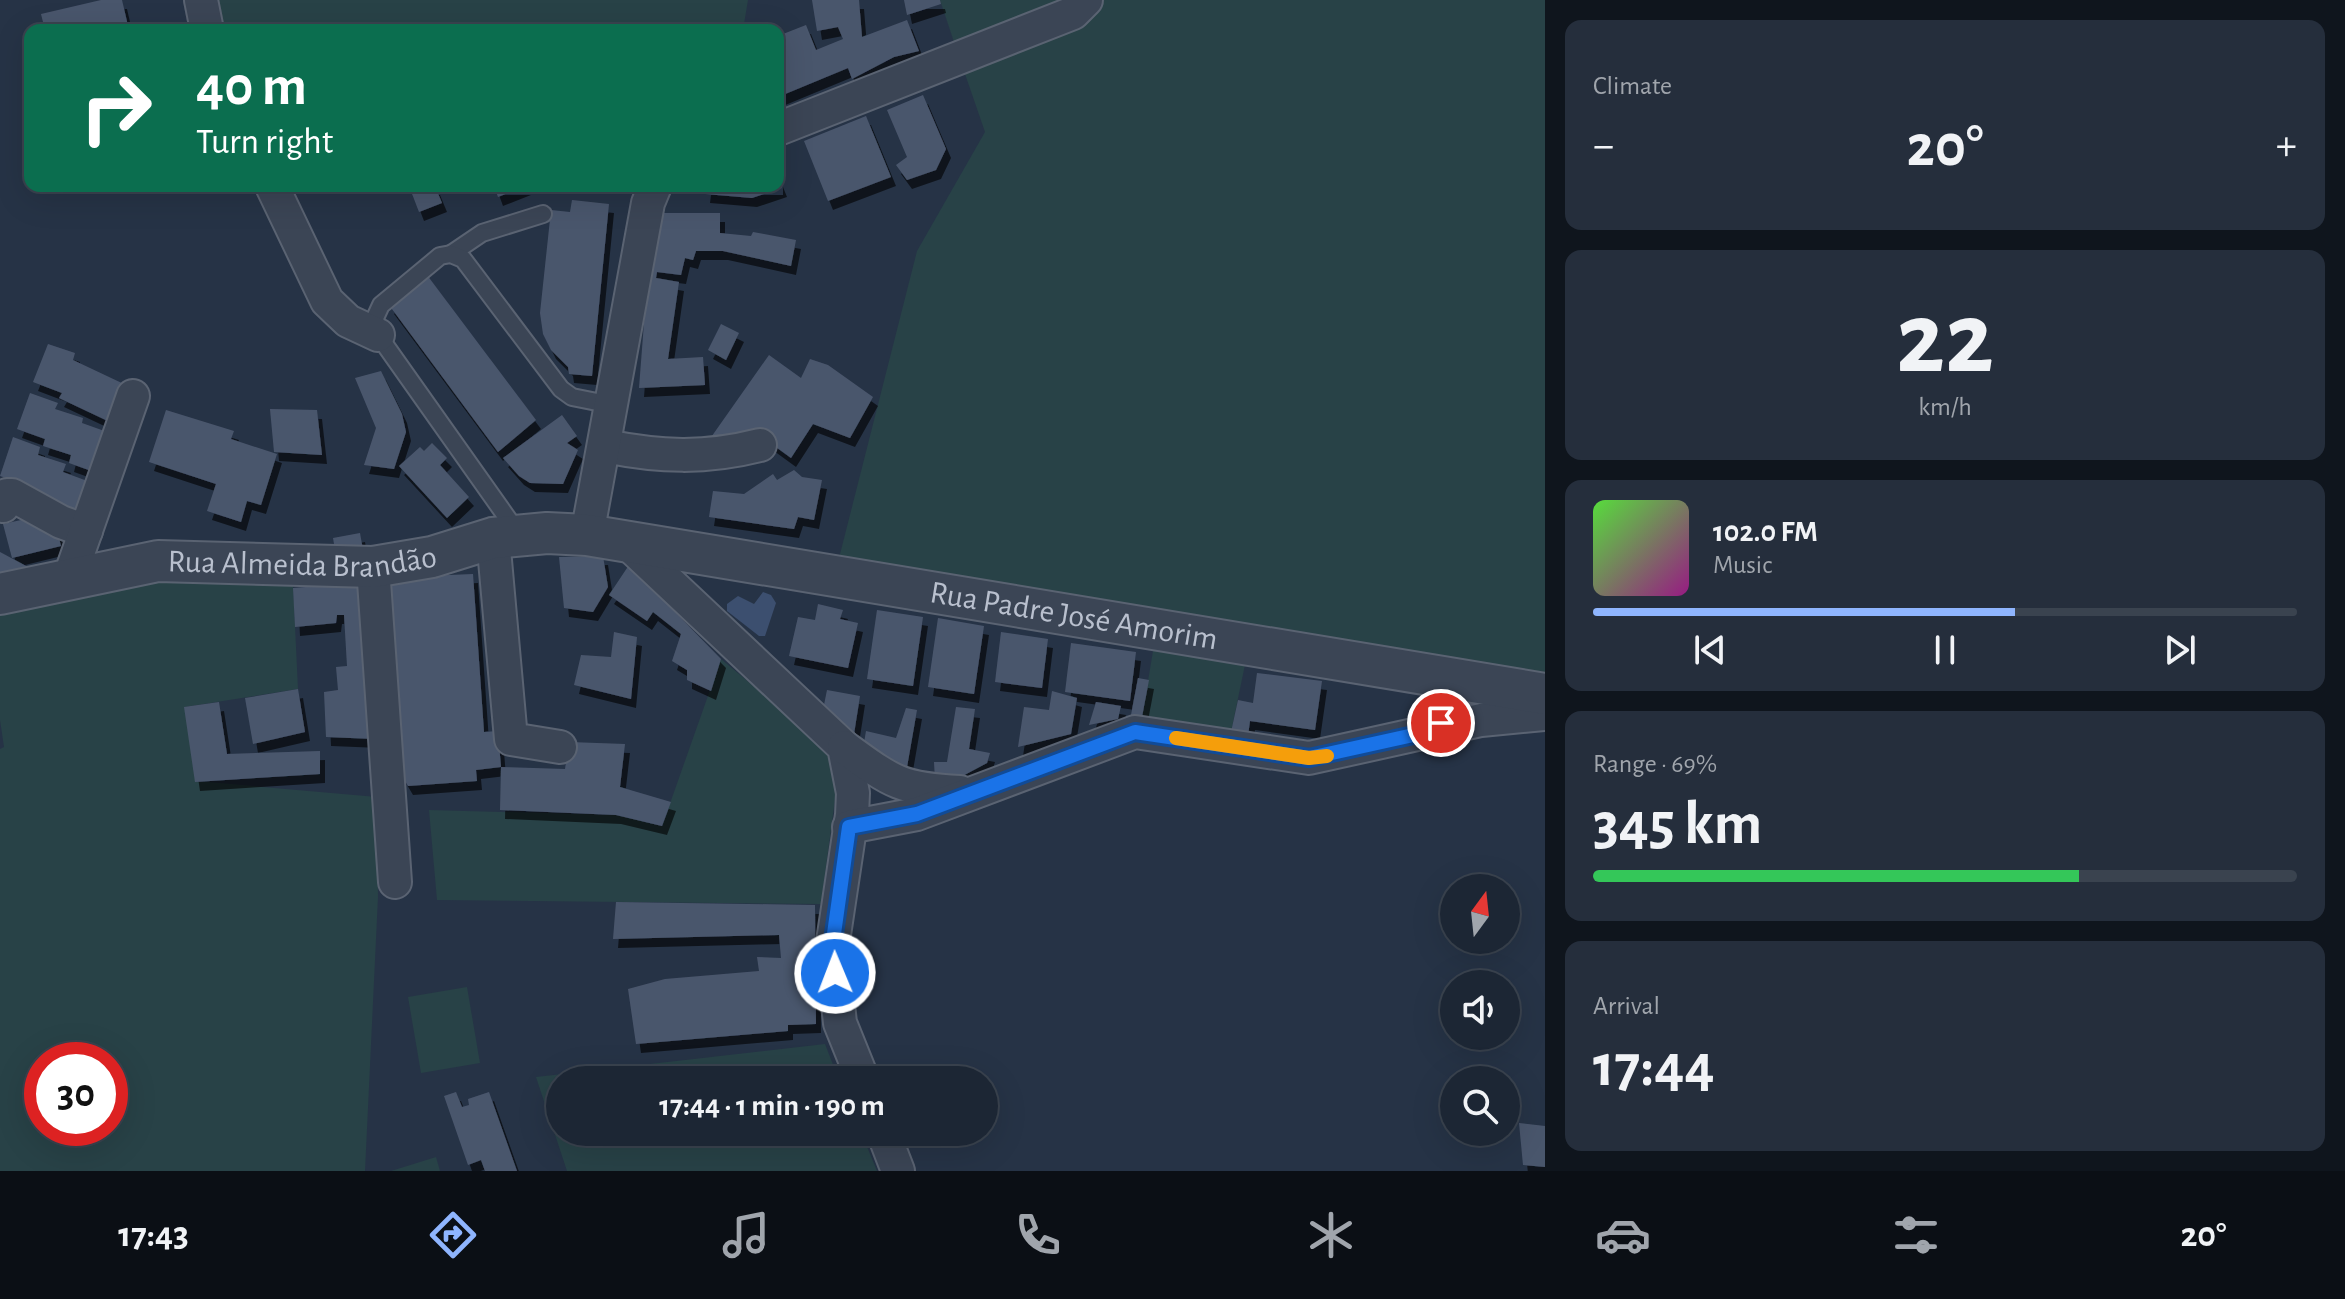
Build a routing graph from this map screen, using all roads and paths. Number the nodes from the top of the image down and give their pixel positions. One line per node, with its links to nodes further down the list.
1 (201, 0): 3 (street)
2 (1086, 0): 4 (street)
3 (206, 24)
4 (784, 127)
5 (275, 192): 9 (street)
6 (653, 192): 11 (street)
7 (543, 214): 8 (lane)
8 (451, 254): 9 (lane); 11 (lane)
9 (378, 335): 16 (lane)
10 (133, 396): 15 (street)
11 (612, 405): 13 (street)
12 (760, 445): 13 (street)
13 (605, 446): 17 (street)
14 (3, 506): 15 (street)
15 (86, 531): 19 (street)
16 (506, 536): 17 (street, Rua Almeida Brandão); 18 (street, Rua Almeida Brandão); 26 (street)
17 (605, 537): 21 (street, Rua Padre José Amorim); 27 (street)
18 (373, 567): 19 (street, Rua Almeida Brandão); 30 (street)
19 (69, 579): 20 (street, Rua Almeida Brandão)
20 (0, 594)
21 (1485, 684): 22 (street, Rua Padre José Amorim); 24 (street); 25 (street)
22 (1545, 694)
23 (1545, 714): 24 (street)
24 (1481, 720): 25 (street)
25 (1427, 732): 28 (street)
26 (560, 747)
27 (844, 747): 28 (street); 29 (street)
28 (958, 792): 29 (street)
29 (851, 816): 31 (street)
30 (395, 882)
31 (857, 1066)
32 (888, 1146): 33 (street)
33 (898, 1171)

